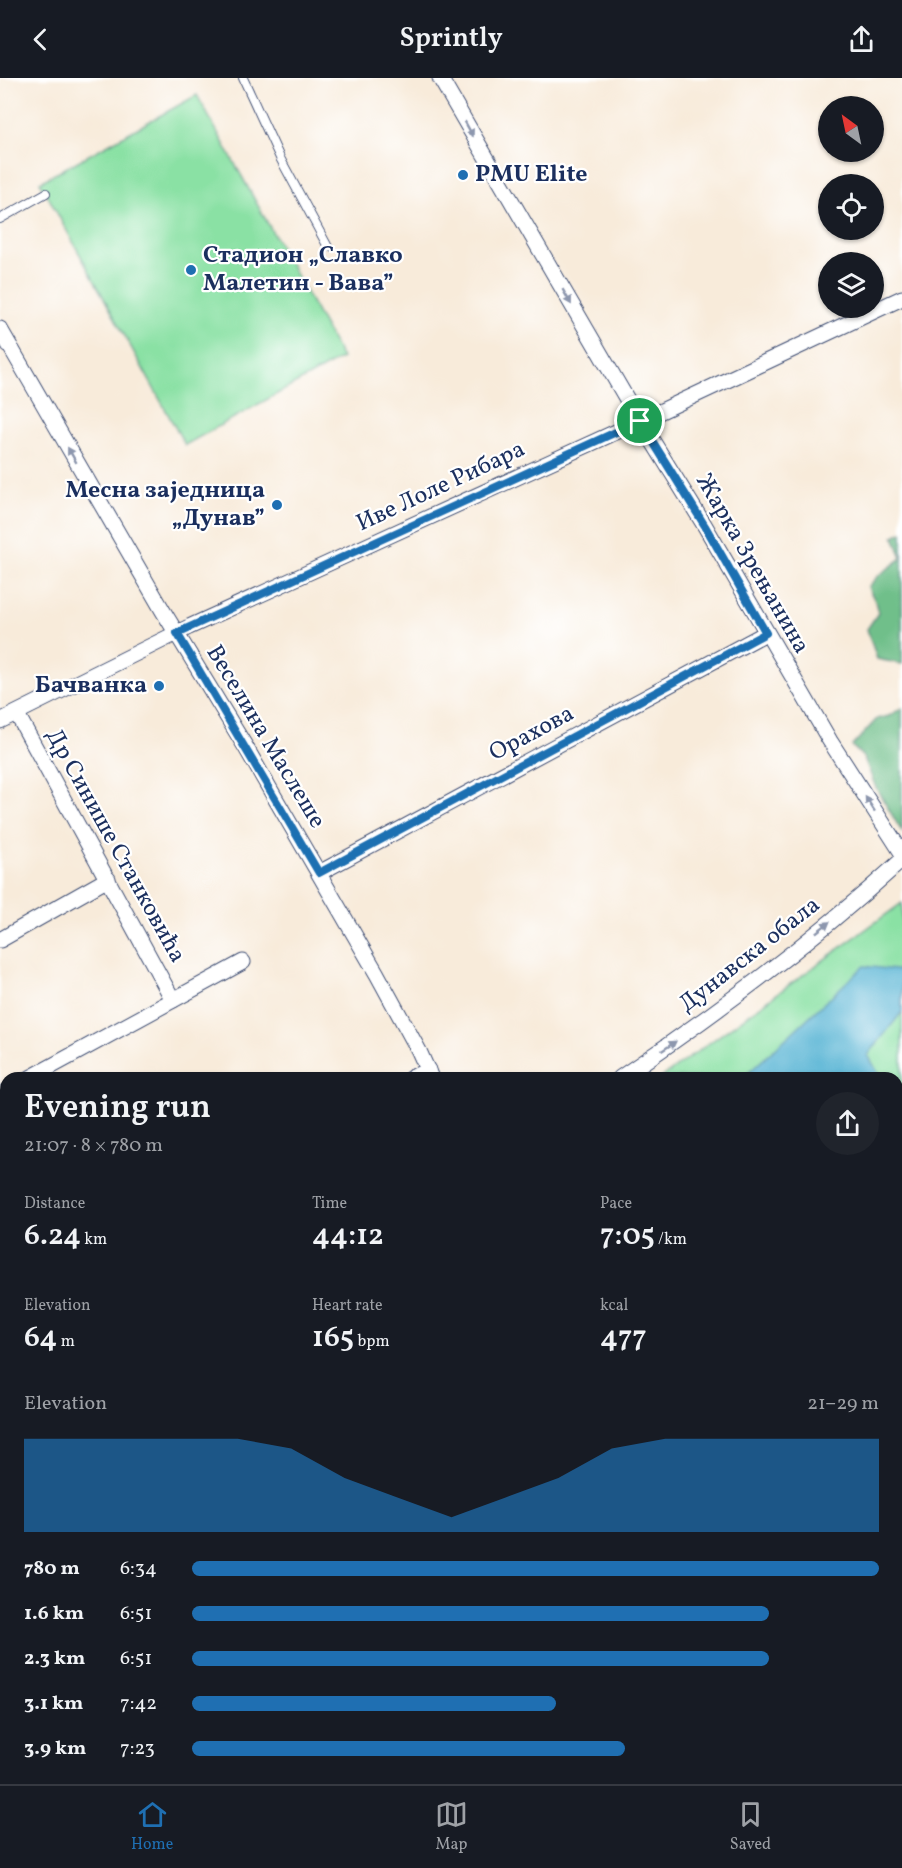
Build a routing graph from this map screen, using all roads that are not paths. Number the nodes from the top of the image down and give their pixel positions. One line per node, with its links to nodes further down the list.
1 (243, 78): 5 (lane)
2 (440, 78): 8 (street, Жарка Зрењанина, one-way to 8)
3 (46, 193): 4 (lane)
4 (0, 219)
5 (328, 247)
6 (902, 298): 8 (street, Иве Лоле Рибара)
7 (0, 329): 9 (street, Веселина Маслеше, one-way to 7)
8 (640, 421): 9 (street, Иве Лоле Рибара); 10 (street, Жарка Зрењанина)
9 (177, 633): 11 (street, Иве Лоле Рибара); 15 (street, Веселина Маслеше)
10 (766, 633): 13 (street, Жарка Зрењанина, one-way to 10); 15 (street, Орахова)
11 (16, 714): 12 (street, Иве Лоле Рибара); 16 (street, Др Синише Станковића)
12 (0, 721)
13 (902, 853)
14 (902, 860): 22 (street, Дунавска обала, one-way to 14)
15 (319, 873): 21 (street, Веселина Маслеше)
16 (108, 879): 17 (street); 19 (street, Др Синише Станковића)
17 (0, 939)
18 (243, 962): 19 (street)
19 (173, 1000): 20 (street)
20 (41, 1072)
21 (428, 1072)
22 (629, 1072)

